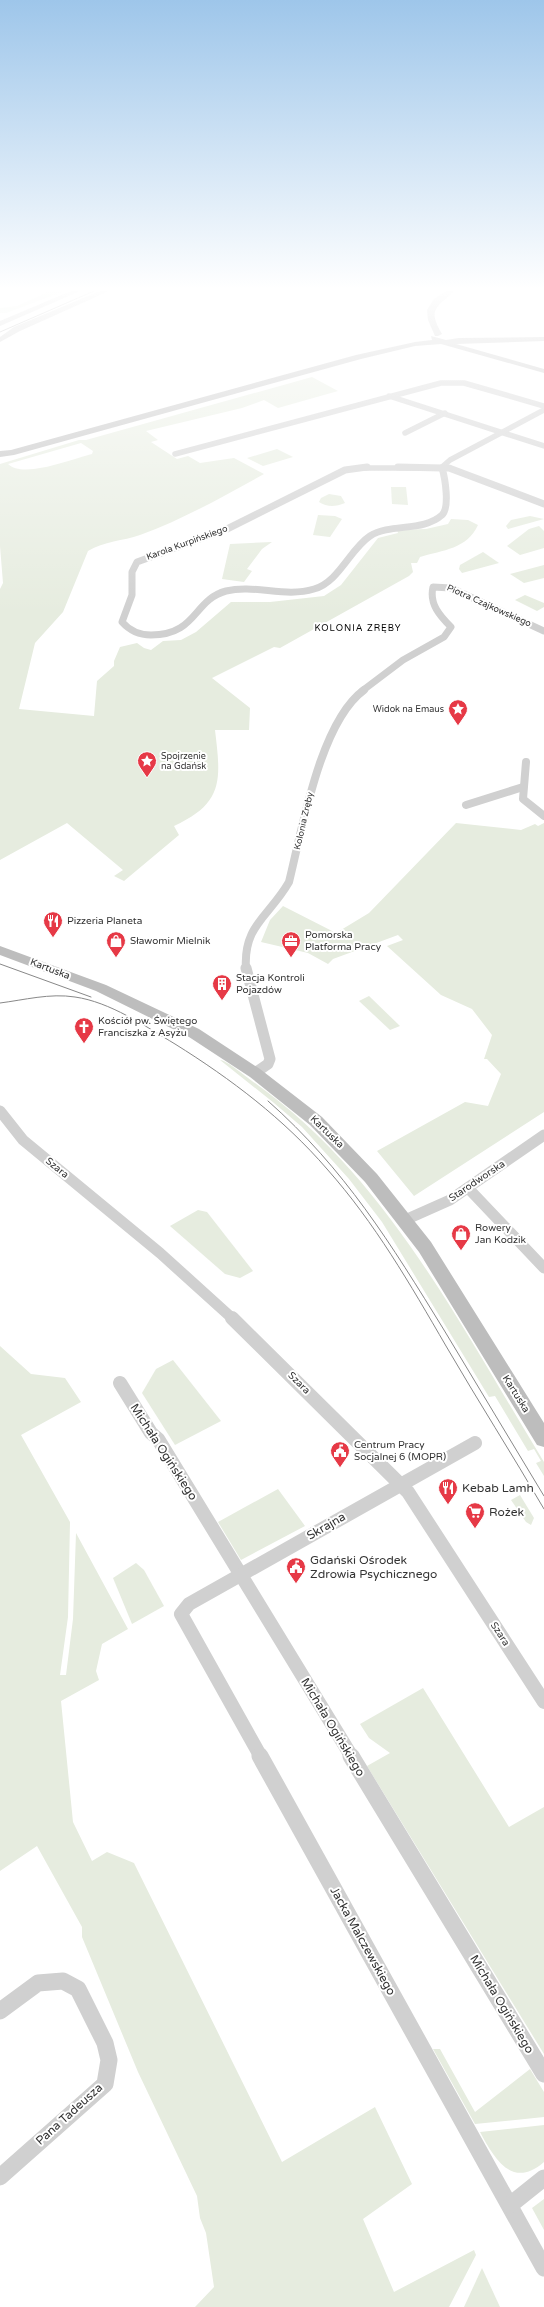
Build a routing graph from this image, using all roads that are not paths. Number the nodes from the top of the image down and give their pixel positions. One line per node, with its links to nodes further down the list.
1 (208, 399): 12 (main road)
2 (378, 399): 13 (street)
3 (397, 399): 7 (street)
4 (518, 399): 5 (street)
5 (544, 406)
6 (544, 410): 8 (street)
7 (444, 413): 8 (street); 9 (street)
8 (504, 431): 10 (street); 15 (street)
9 (404, 433)
10 (544, 446)
11 (0, 453): 12 (main road)
12 (11, 453): 14 (main road)
13 (175, 454)
14 (0, 458)
15 (442, 467): 15 (street, Karola Kurpińskiego); 16 (street)
16 (544, 504)
17 (433, 587): 18 (street, Piotra Czajkowskiego); 24 (street, Kolonia Zręby)
18 (544, 631)
19 (526, 762): 20 (street)
20 (523, 787): 21 (street); 22 (street)
21 (466, 805)
22 (544, 816)
23 (0, 950): 24 (main road, Kartuska)
24 (255, 1073): 28 (main road, Kartuska)
25 (0, 1111): 33 (street, Szara)
26 (544, 1135): 27 (street, Starodworska)
27 (468, 1188): 28 (street, Starodworska); 29 (street)
28 (405, 1220): 31 (main road, Kartuska)
29 (544, 1268)
30 (120, 1383): 34 (street, Michała Ogińskiego)
31 (544, 1439)
32 (475, 1442): 33 (street, Skrajna)
33 (400, 1484): 34 (street, Skrajna); 36 (street, Szara)
34 (240, 1574): 35 (street, Skrajna); 38 (street, Michała Ogińskiego)
35 (181, 1614): 41 (street, Jacka Malczewskiego)
36 (544, 1702)
37 (0, 2011): 39 (street, Pana Tadeusza)
38 (544, 2074)
39 (0, 2177)
40 (544, 2178): 41 (street)
41 (510, 2205): 42 (street, Jacka Malczewskiego)
42 (544, 2268)

